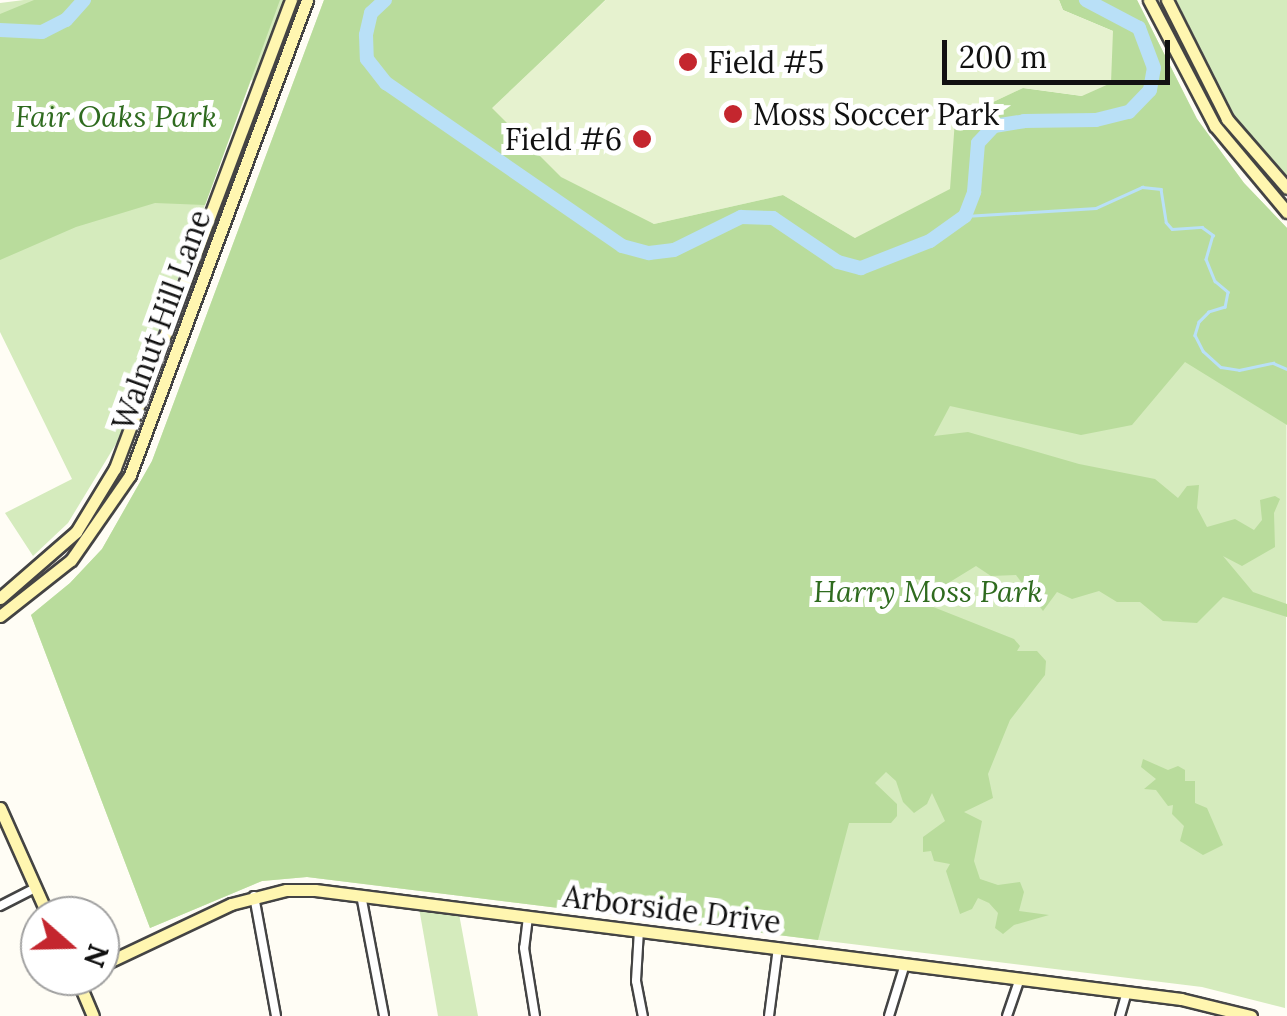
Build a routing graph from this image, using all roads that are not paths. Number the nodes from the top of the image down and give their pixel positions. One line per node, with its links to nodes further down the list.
1 (292, 0): 7 (main road, Walnut Hill Lane)
2 (307, 0): 7 (main road, Walnut Hill Lane)
3 (1149, 0): 6 (main road)
4 (1167, 0): 5 (main road)
5 (1287, 188)
6 (1287, 212)
7 (187, 302): 8 (main road, Walnut Hill Lane)
8 (136, 439): 9 (main road, Walnut Hill Lane); 10 (main road, Walnut Hill Lane)
9 (0, 598)
10 (0, 616)
11 (0, 808): 12 (main road)
12 (36, 888): 14 (main road); 16 (street)
13 (361, 895): 15 (main road, Arborside Drive); 17 (main road, Arborside Drive); 26 (street)
14 (39, 896)
15 (254, 896): 20 (main road, Arborside Drive); 25 (street)
16 (0, 906)
17 (528, 916): 18 (main road, Arborside Drive); 27 (street)
18 (639, 930): 19 (main road, Arborside Drive); 28 (street)
19 (778, 948): 21 (main road, Arborside Drive); 29 (street)
20 (120, 957)
21 (904, 964): 22 (main road, Arborside Drive); 30 (street)
22 (1020, 978): 23 (main road, Arborside Drive); 31 (street)
23 (1128, 992): 24 (main road, Arborside Drive); 32 (street)
24 (1236, 1014): 33 (main road, Arborside Drive)
25 (276, 1016)
26 (384, 1016)
27 (535, 1016)
28 (643, 1016)
29 (769, 1016)
30 (890, 1016)
31 (1008, 1016)
32 (1120, 1016)
33 (1251, 1016)

